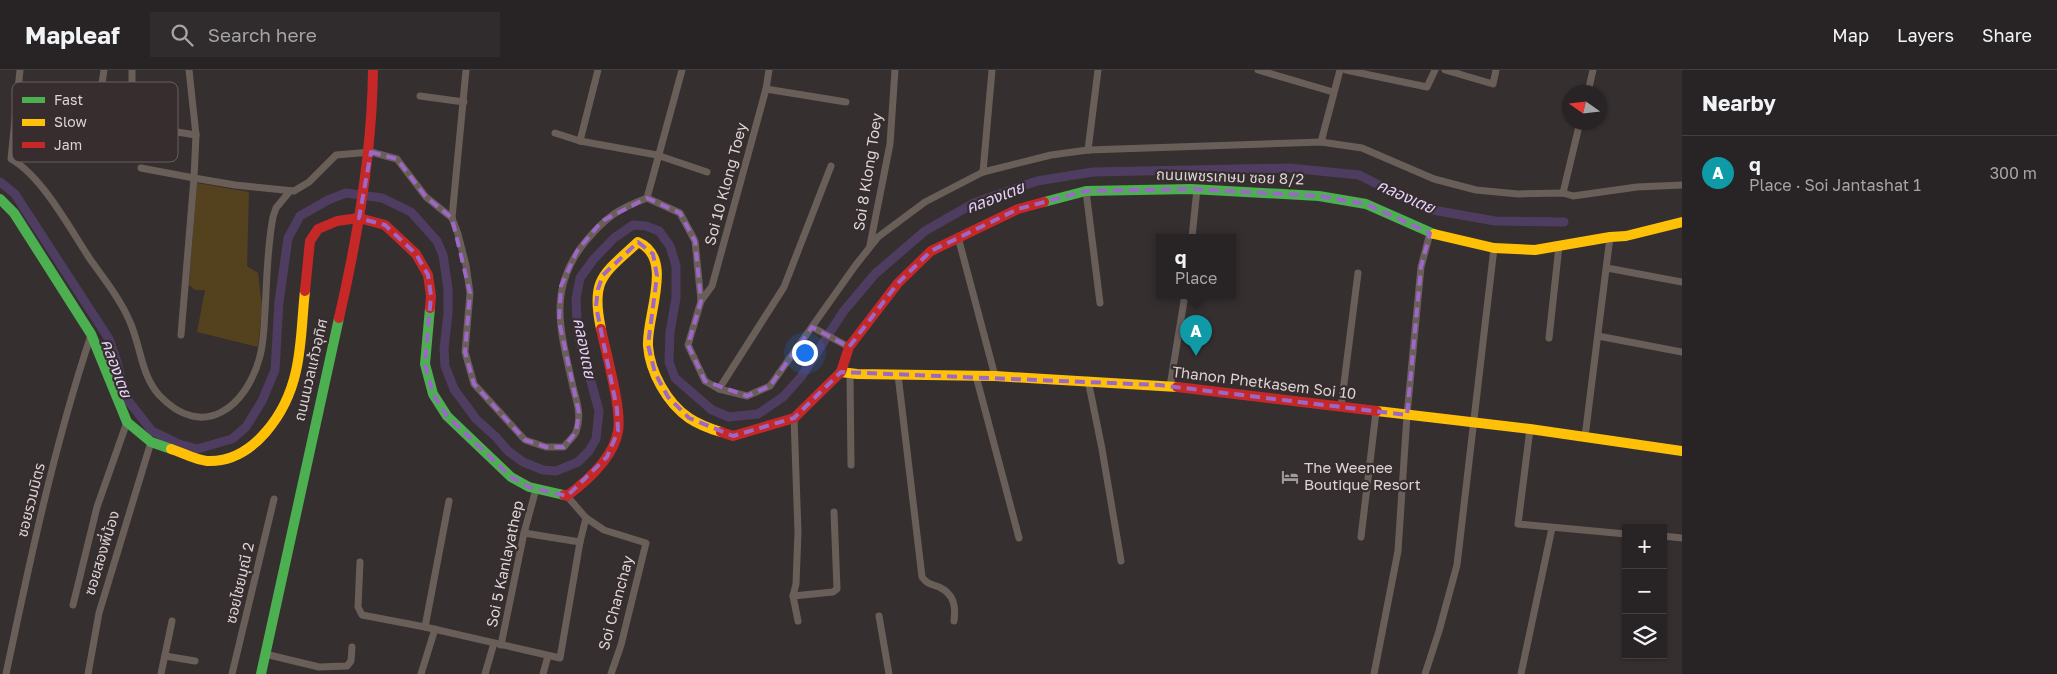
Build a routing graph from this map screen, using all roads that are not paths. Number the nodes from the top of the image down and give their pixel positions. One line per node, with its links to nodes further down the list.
1 (189, 70): 26 (street)
2 (373, 70): 30 (street, ถนนนวลแก้วอุทิศ)
3 (466, 70): 21 (street)
4 (598, 70): 27 (street)
5 (682, 70): 31 (street)
6 (769, 70): 18 (street, Soi 10 Klong Toey)
7 (895, 70): 53 (street, Soi 8 Klong Toey)
8 (992, 70): 36 (street)
9 (1098, 70): 29 (street)
10 (1258, 70): 19 (street)
11 (1340, 70): 19 (street)
12 (1346, 70): 13 (street)
13 (1435, 70)
14 (1445, 70): 15 (street)
15 (1496, 70)
16 (1593, 70): 17 (street)
17 (1590, 85)
18 (766, 89): 22 (street); 59 (street, Soi 10 Klong Toey)
19 (1333, 92): 28 (street)
20 (420, 96): 21 (street)
21 (464, 102): 46 (street)
22 (846, 102)
23 (1578, 130): 42 (street)
24 (178, 132): 26 (street)
25 (554, 133): 27 (street)
26 (196, 135): 37 (street)
27 (580, 141): 31 (street)
28 (1321, 142): 29 (street); 42 (street)
29 (1088, 150): 36 (street)
30 (370, 152): 40 (street); 45 (street, ถนนนวลแก้วอุทิศ); 46 (street)
31 (657, 155): 35 (street); 43 (street)
32 (17, 162): 40 (street)
33 (831, 166): 74 (street)
34 (141, 168): 37 (street)
35 (707, 172)
36 (983, 172): 53 (street)
37 (194, 178): 40 (street); 63 (street)
38 (1682, 185): 42 (street)
39 (1197, 189): 41 (street, ถนนเพชรเกษม ซอย 8/2); 48 (street, ถนนเพชรเกษม ซอย 8/2); 49 (street)
40 (290, 191)
41 (1086, 191): 50 (street, ถนนเพชรเกษม ซอย 8/2); 60 (street)
42 (1563, 193)
43 (647, 198): 46 (street); 59 (street)
44 (0, 199): 62 (street)
45 (359, 216): 83 (street); 86 (street); 112 (street, ถนนนวลแก้วอุทิศ)
46 (452, 218)
47 (1682, 222): 51 (street, ถนนเพชรเกษม ซอย 8/2)
48 (1430, 233): 54 (street, ถนนเพชรเกษม ซอย 8/2); 77 (street)
49 (1192, 234)
50 (958, 237): 66 (street, ถนนเพชรเกษม ซอย 8/2); 71 (street)
51 (1610, 237): 52 (street, ถนนเพชรเกษม ซอย 8/2); 55 (street)
52 (1559, 246): 54 (street, ถนนเพชรเกษม ซอย 8/2); 65 (street)
53 (869, 248): 61 (street)
54 (1494, 248): 80 (street)
55 (1606, 268): 57 (street); 64 (street)
56 (1358, 273): 75 (street)
57 (1682, 282)
58 (1184, 299): 73 (street)
59 (701, 301): 74 (street)
60 (1100, 303)
61 (812, 327): 66 (street); 74 (street)
62 (92, 334): 79 (street); 116 (street, ซอยรวมมิตร)
63 (181, 335)
64 (1598, 336): 67 (street); 82 (street)
65 (1549, 338)
66 (849, 347): 68 (street, ถนนเพชรเกษม ซอย 8/2)
67 (1682, 352)
68 (845, 373): 69 (street, Thanon Phetkasem Soi 10); 78 (street); 85 (street)
69 (898, 375): 70 (street, Thanon Phetkasem Soi 10); 107 (street)
70 (976, 376): 71 (street, Thanon Phetkasem Soi 10); 97 (street)
71 (995, 376): 72 (street, Thanon Phetkasem Soi 10)
72 (1088, 380): 73 (street, Thanon Phetkasem Soi 10); 100 (street)
73 (1170, 386): 75 (street, Thanon Phetkasem Soi 10)
74 (719, 389)
75 (1341, 407): 76 (street, Thanon Phetkasem Soi 10)
76 (1376, 412): 77 (street, Thanon Phetkasem Soi 10); 96 (street)
77 (1407, 415): 80 (street, Thanon Phetkasem Soi 10); 126 (street)
78 (794, 418): 87 (street); 102 (street)
79 (127, 422): 83 (street); 103 (street)
80 (1474, 422): 81 (street, Thanon Phetkasem Soi 10); 127 (street)
81 (1530, 429): 82 (street, Thanon Phetkasem Soi 10); 92 (street)
82 (1585, 437): 84 (street, Thanon Phetkasem Soi 10)
83 (151, 442): 117 (street, ซอยสองพี่น้อง)
84 (1682, 451)
85 (851, 465)
86 (536, 489): 87 (street); 93 (street, Soi 5 Kanlayathep)
87 (567, 496): 91 (street, Soi Chanchay)
88 (274, 499): 119 (street, ซอยไชยมุณี 2)
89 (450, 501): 108 (street)
90 (834, 512): 102 (street)
91 (586, 518): 99 (street); 124 (street, Soi Chanchay)
92 (1552, 528): 94 (street); 128 (street)
93 (524, 533): 99 (street); 110 (street, Soi 5 Kanlayathep)
94 (1622, 534)
95 (1667, 536): 98 (street)
96 (1360, 537)
97 (1019, 538)
98 (1682, 538)
99 (580, 542): 114 (street)
100 (1121, 561)
101 (360, 562): 108 (street)
102 (793, 596): 106 (street)
103 (73, 605)
104 (879, 616): 125 (street)
105 (172, 621): 113 (street)
106 (798, 621)
107 (954, 621)
108 (425, 627): 109 (street)
109 (435, 629): 110 (street); 121 (street)
110 (498, 644): 114 (street); 122 (street, Soi 5 Kanlayathep)
111 (352, 647): 112 (street)
112 (265, 654): 120 (street, ถนนนวลแก้วอุทิศ)
113 (165, 656): 115 (street); 118 (street)
114 (548, 656): 123 (street)
115 (194, 661)
116 (6, 674)
117 (88, 674)
118 (161, 674)
119 (232, 674)
120 (260, 674)
121 (421, 674)
122 (485, 674)
123 (543, 674)
124 (611, 674)
125 (888, 674)
126 (1374, 674)
127 (1425, 674)
128 (1521, 674)

